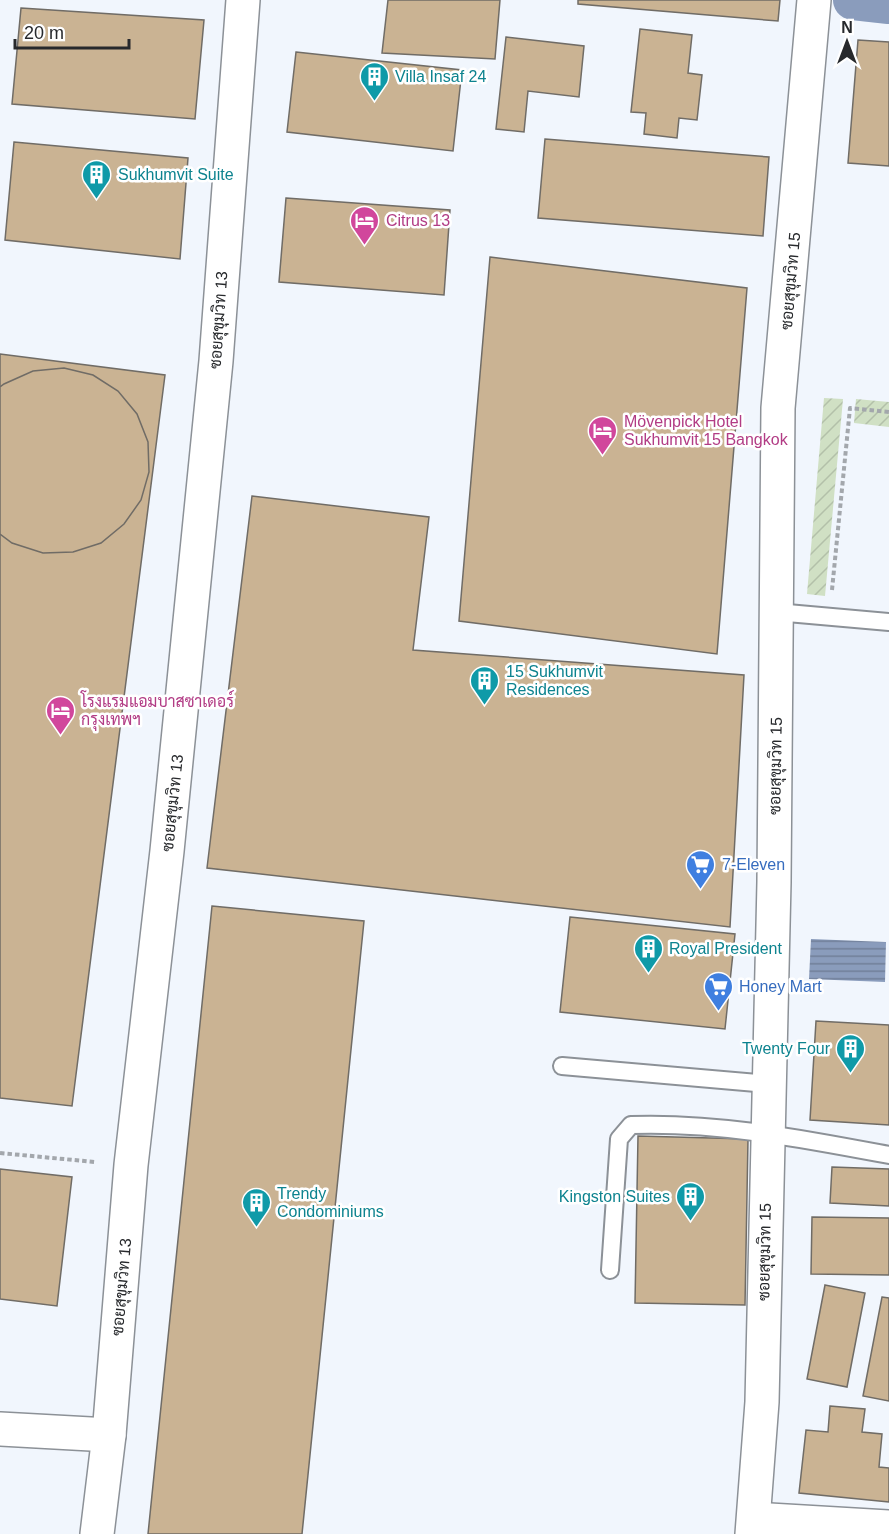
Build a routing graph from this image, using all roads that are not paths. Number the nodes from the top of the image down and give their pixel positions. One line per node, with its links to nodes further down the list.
1 (243, 0): 11 (street, ซอยสุขุมวิท 13)
2 (814, 0): 3 (street, ซอยสุขุมวิท 15)
3 (791, 613): 4 (lane); 6 (street, ซอยสุขุมวิท 15)
4 (889, 622)
5 (562, 1066): 6 (lane)
6 (768, 1084): 7 (street, ซอยสุขุมวิท 15)
7 (767, 1132): 8 (lane); 9 (lane); 12 (street, ซอยสุขุมวิท 15)
8 (889, 1155)
9 (610, 1270)
10 (0, 1429): 11 (street)
11 (109, 1435): 15 (street, ซอยสุขุมวิท 13)
12 (754, 1526): 14 (street)
13 (889, 1527): 14 (street)
14 (856, 1529)
15 (97, 1534)

